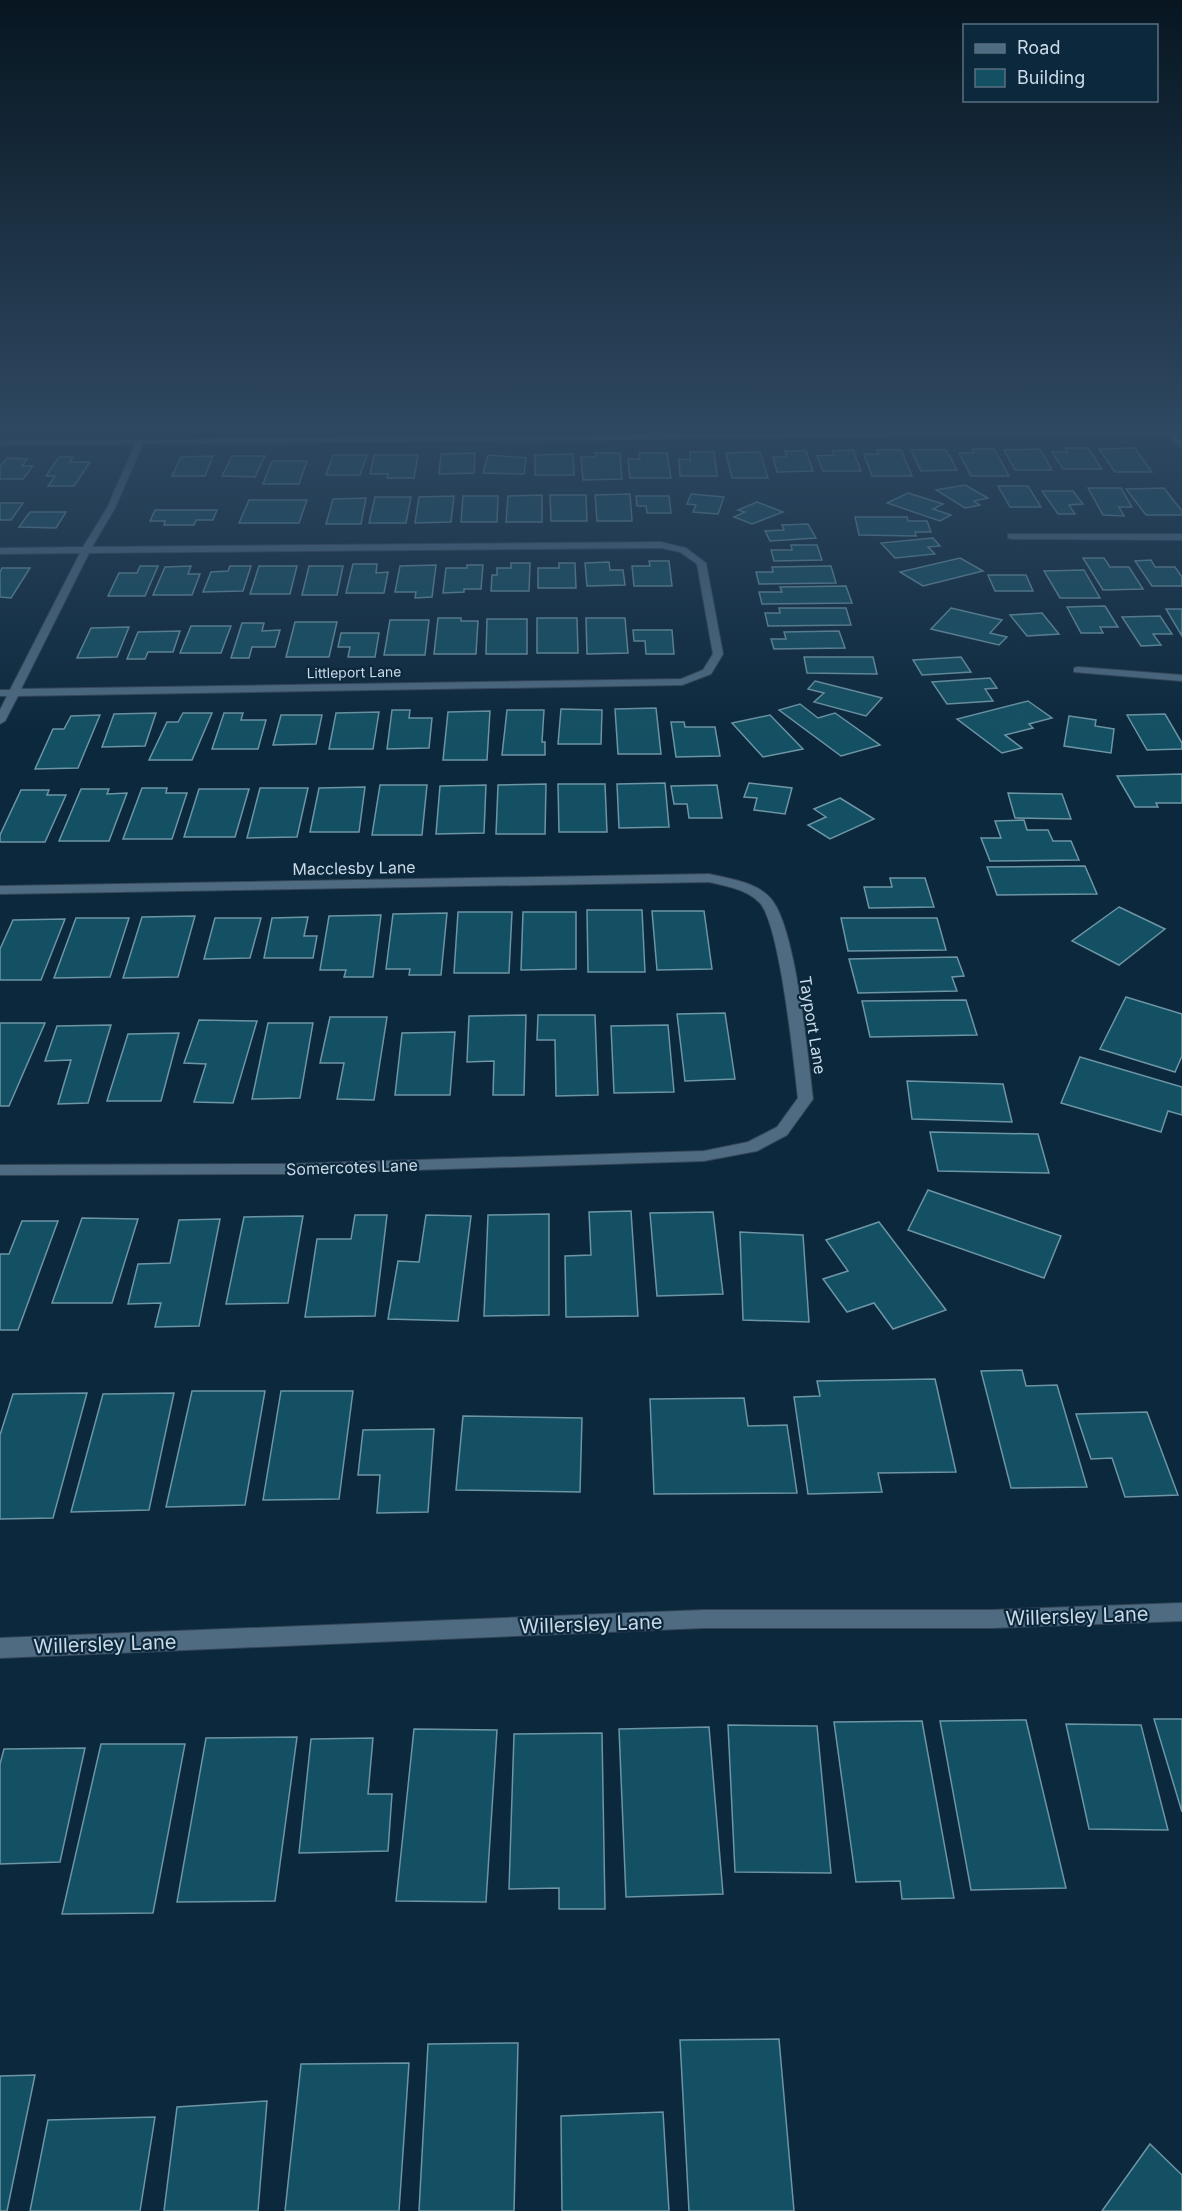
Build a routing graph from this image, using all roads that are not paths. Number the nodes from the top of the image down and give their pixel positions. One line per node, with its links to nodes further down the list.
1 (98, 530): 5 (street)
2 (1011, 536): 3 (street)
3 (1182, 537)
4 (0, 551): 5 (street)
5 (86, 551): 9 (street); 9 (street, Littleport Lane)
6 (1078, 670): 7 (street)
7 (1182, 678)
8 (0, 693): 9 (street, Littleport Lane)
9 (14, 693): 10 (street)
10 (0, 721)
11 (710, 878): 12 (street, Macclesby Lane); 13 (street, Tayport Lane)
12 (0, 890)
13 (704, 1156): 14 (street, Somercotes Lane)
14 (0, 1170)
15 (1182, 1612): 16 (street, Willersley Lane)
16 (0, 1648)

